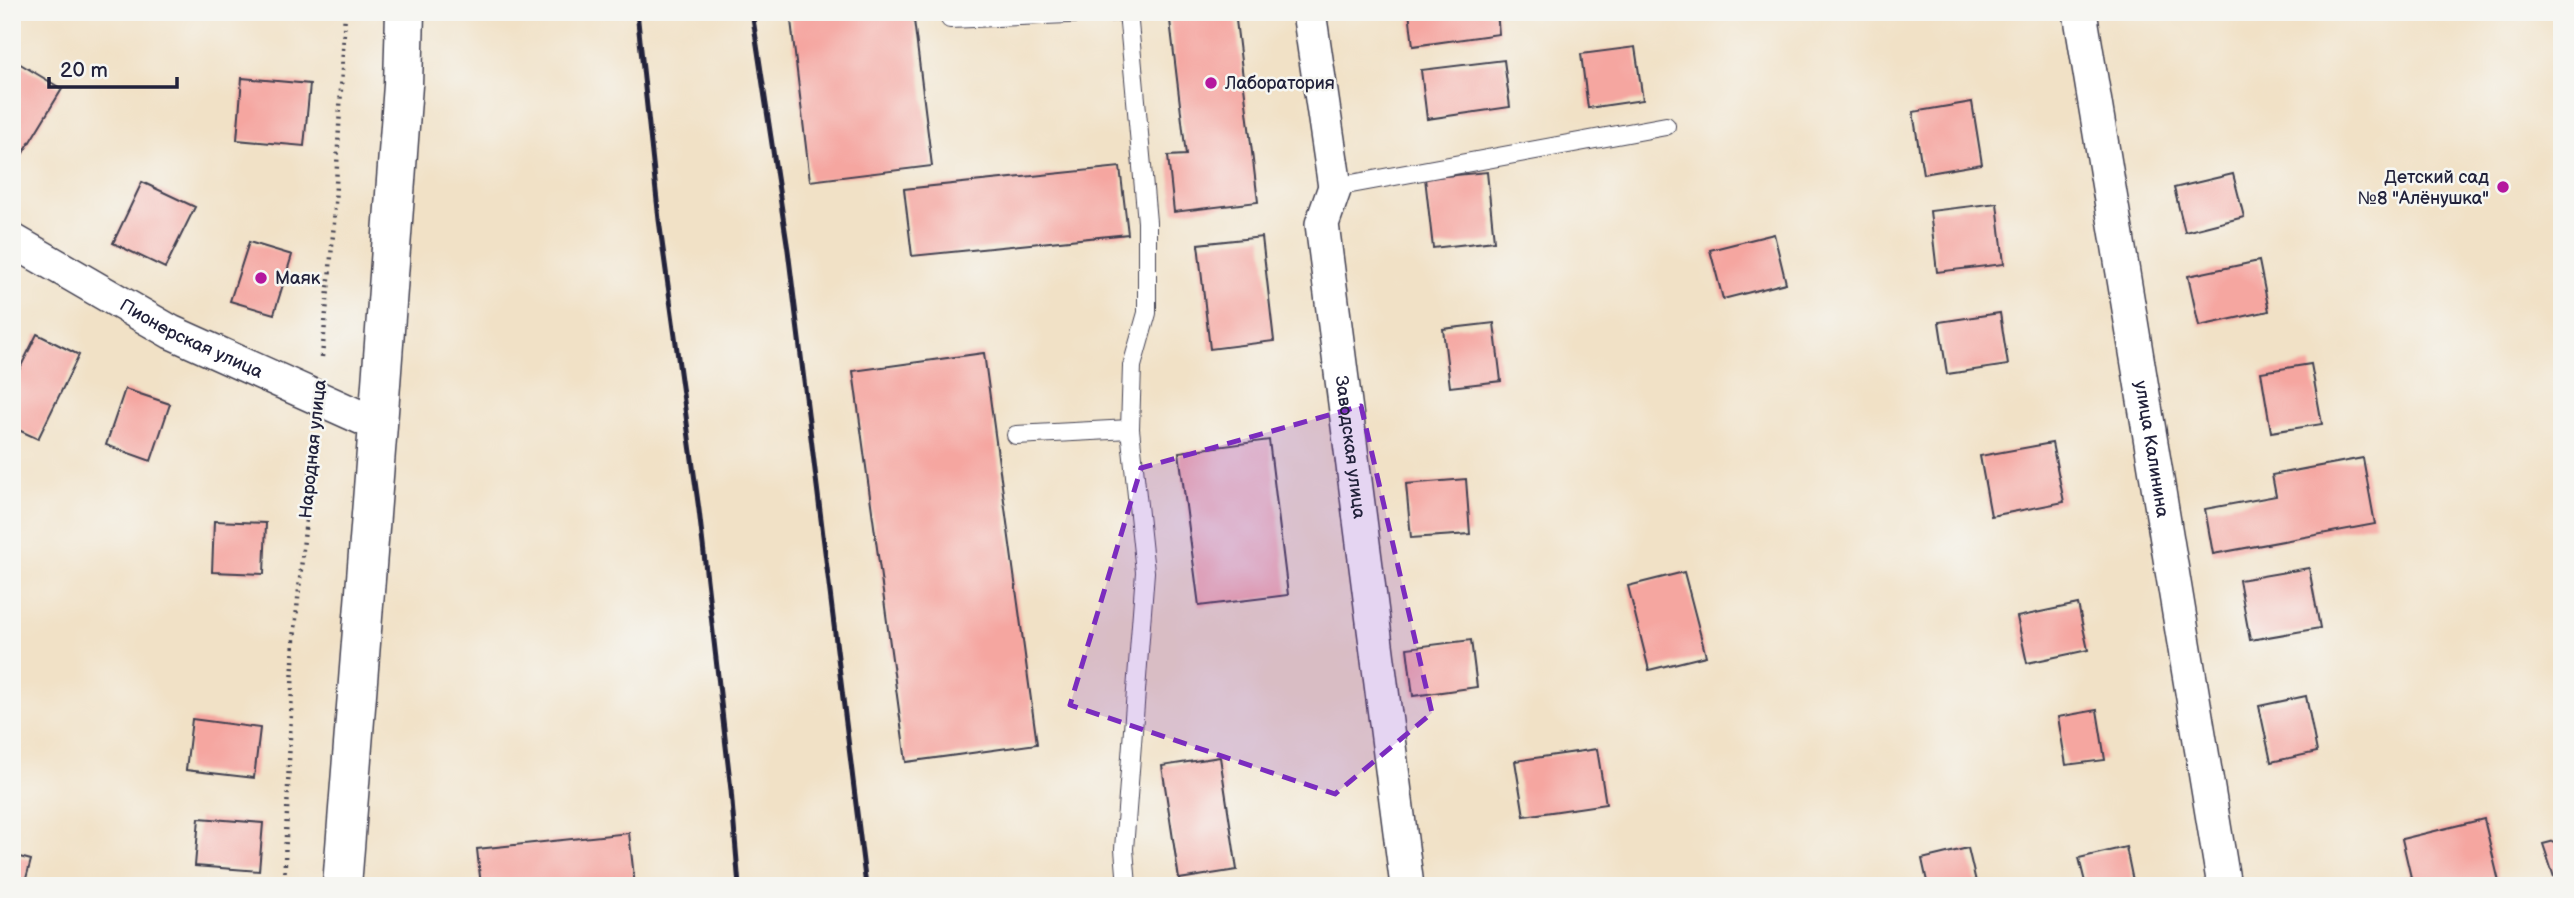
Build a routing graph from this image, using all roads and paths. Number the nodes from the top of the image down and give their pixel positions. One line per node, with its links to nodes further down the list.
1 (345, 12): 11 (path, Народная улица)
2 (405, 12): 12 (street)
3 (1116, 12): 7 (lane)
4 (1128, 12): 13 (lane)
5 (1309, 12): 9 (street, Заводская улица)
6 (2080, 12): 19 (street, улица Калинина)
7 (950, 19)
8 (1666, 126): 9 (lane)
9 (1335, 187): 18 (street, Заводская улица)
10 (12, 240): 11 (street, Пионерская улица)
11 (318, 398): 12 (street, Пионерская улица); 15 (path, Народная улица)
12 (378, 425): 16 (street)
13 (1130, 429): 14 (lane); 17 (lane)
14 (1016, 435)
15 (284, 886)
16 (342, 886)
17 (1127, 886)
18 (1407, 886)
19 (2224, 886)

